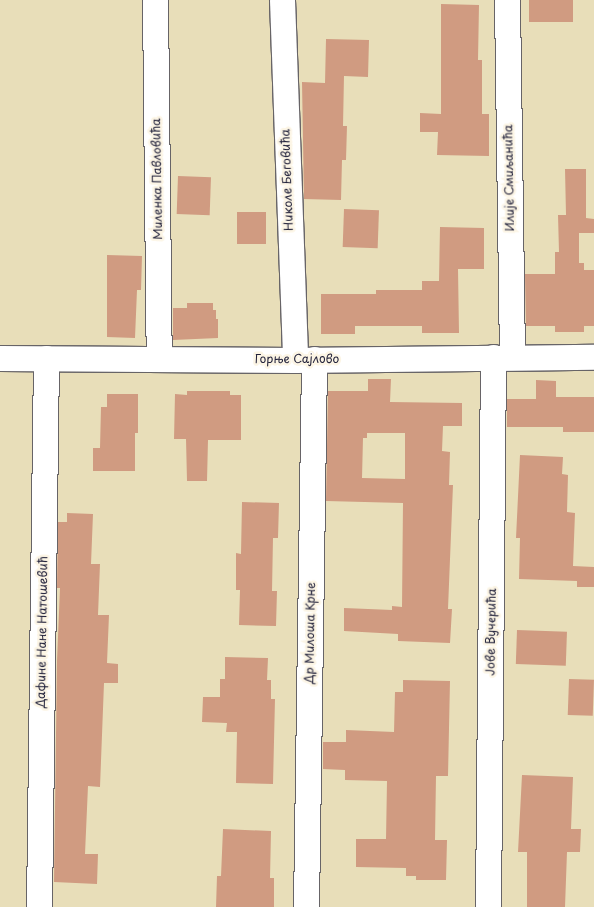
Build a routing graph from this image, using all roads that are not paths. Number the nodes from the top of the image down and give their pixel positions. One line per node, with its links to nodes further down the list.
1 (155, 0): 8 (street, Миленка Павловића)
2 (282, 0): 9 (street, Николе Беговића)
3 (507, 0): 4 (street, Илије Смиљанића)
4 (503, 357): 5 (street, Горње Сајлово); 9 (street, Горње Сајлово); 12 (street, Јове Вучерића)
5 (594, 357)
6 (0, 358): 7 (street, Горње Сајлово)
7 (46, 358): 8 (street, Горње Сајлово); 10 (street, Дафине Нане Натошевић)
8 (159, 358): 9 (street, Горње Сајлово)
9 (304, 359): 11 (street, Др Милоша Крне)
10 (39, 907)
11 (306, 907)
12 (488, 907)

